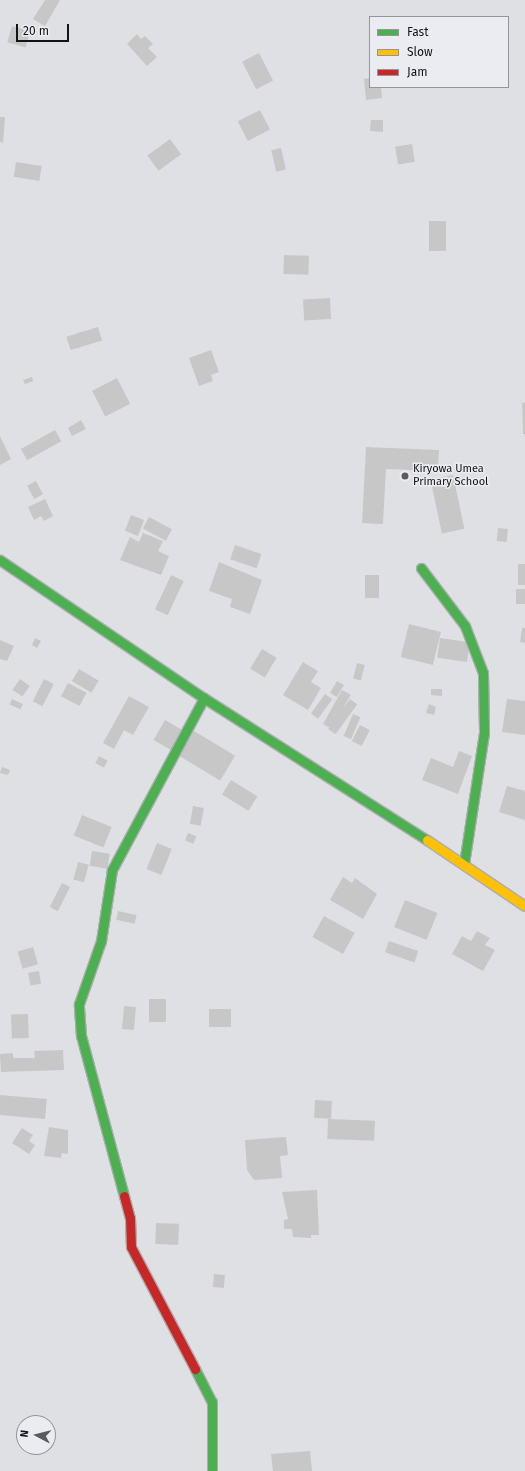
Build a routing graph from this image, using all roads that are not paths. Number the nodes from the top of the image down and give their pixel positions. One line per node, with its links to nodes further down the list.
1 (0, 560): 3 (street)
2 (421, 568): 4 (street)
3 (204, 698): 4 (street); 6 (street)
4 (464, 863): 5 (street)
5 (525, 906)
6 (212, 1471)

